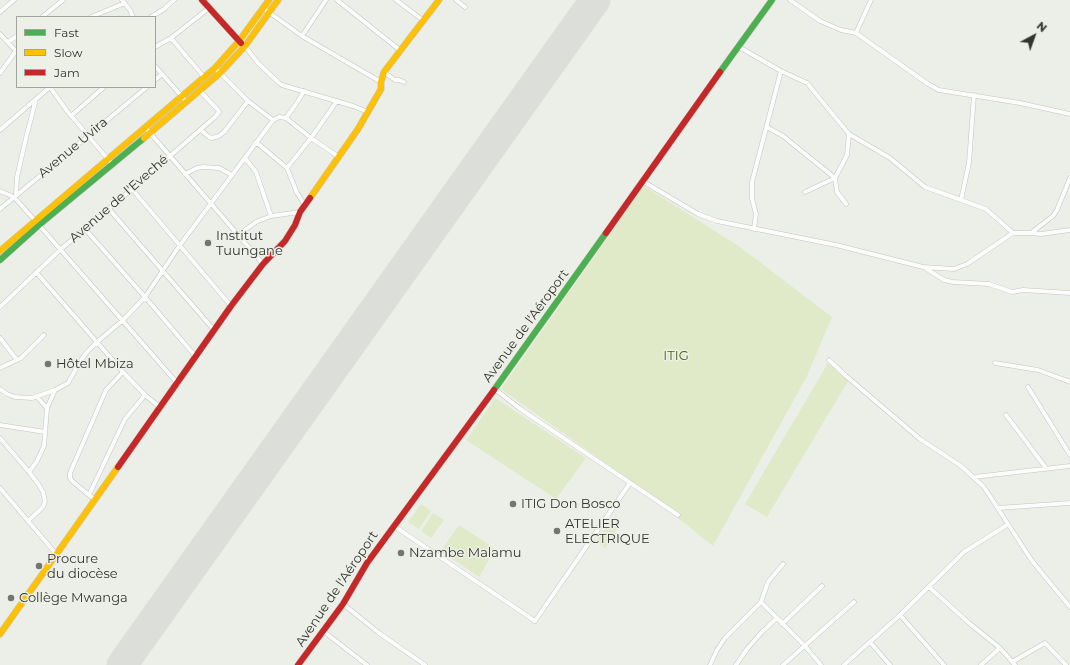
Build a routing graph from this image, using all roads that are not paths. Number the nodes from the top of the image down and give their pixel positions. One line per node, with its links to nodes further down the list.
1 (14, 0): 19 (street)
2 (63, 0): 21 (street)
3 (174, 0): 24 (street)
4 (202, 0): 17 (main road)
5 (269, 0): 18 (main road)
6 (278, 0): 20 (main road)
7 (326, 0): 28 (street)
8 (337, 0): 37 (street)
9 (396, 0): 25 (street)
10 (438, 0): 25 (main road)
11 (456, 0): 16 (street)
12 (772, 0): 35 (main road, Avenue de l'Aéroport)
13 (790, 0): 26 (street)
14 (871, 0): 26 (street)
15 (123, 1): 22 (street); 23 (street)
16 (465, 7)
17 (209, 8): 30 (street); 31 (main road)
18 (263, 8): 20 (street); 31 (main road)
19 (0, 12)
20 (269, 13): 28 (street); 34 (main road)
21 (43, 16)
22 (93, 16)
23 (132, 16)
24 (153, 16)
25 (424, 21): 37 (main road)
26 (856, 33): 55 (street)
27 (0, 34): 32 (street)
28 (302, 36): 47 (street)
29 (16, 37): 32 (street)
30 (171, 38): 33 (street); 45 (street)
31 (239, 41): 34 (main road); 39 (main road)
32 (8, 42): 36 (street)
33 (156, 46)
34 (245, 46): 43 (main road); 54 (street)
35 (738, 47): 40 (street); 84 (main road, Avenue de l'Aéroport)
36 (16, 51): 42 (street)
37 (401, 51): 41 (main road)
38 (156, 67): 44 (street)
39 (215, 68): 43 (street); 45 (main road)
40 (781, 71): 66 (street); 70 (street)
41 (384, 72): 47 (main road); 48 (street)
42 (0, 73)
43 (220, 73): 53 (main road); 58 (street)
44 (162, 74): 46 (street); 57 (street)
45 (204, 77): 57 (main road)
46 (156, 79)
47 (381, 82): 60 (main road)
48 (404, 82)
49 (49, 88): 56 (street)
50 (51, 88): 62 (street)
51 (103, 88): 62 (street)
52 (146, 88): 71 (street, Avenue Uvira)
53 (200, 91): 57 (main road); 68 (street, Avenue de l'Eveché)
54 (304, 91): 59 (street); 63 (street)
55 (974, 95): 61 (street); 89 (street)
56 (36, 99): 67 (street); 88 (street)
57 (184, 100): 65 (main road); 69 (main road)
58 (248, 101): 64 (street); 68 (street)
59 (337, 101): 60 (street); 72 (street)
60 (368, 112): 75 (main road)
61 (1070, 114)
62 (71, 116): 71 (street)
63 (286, 118): 64 (street); 72 (street)
64 (273, 120): 73 (street)
65 (144, 127): 69 (street); 77 (main road)
66 (767, 127): 82 (street); 99 (street)
67 (0, 130)
68 (201, 130): 74 (street, Avenue de l'Eveché)
69 (150, 133): 74 (street); 78 (main road)
70 (849, 134): 82 (street); 89 (street)
71 (88, 136): 77 (street); 88 (street, Avenue Uvira)
72 (311, 138): 75 (street); 79 (street)
73 (256, 142): 76 (street); 79 (street)
74 (170, 156): 80 (street); 85 (street, Avenue de l'Eveché)
75 (339, 157): 92 (main road)
76 (245, 158): 81 (street); 96 (street)
77 (108, 159): 78 (street); 97 (main road)
78 (112, 164): 97 (main road)
79 (287, 168): 92 (street)
80 (185, 174): 81 (street); 90 (street)
81 (232, 175): 90 (street)
82 (835, 178): 87 (street); 91 (street)
83 (1070, 178): 102 (street)
84 (644, 182): 99 (street); 131 (main road, Avenue de l'Aéroport)
85 (132, 189): 93 (street, Avenue de l'Eveché); 105 (street)
86 (0, 191): 88 (street)
87 (806, 192)
88 (15, 196): 94 (street, Avenue Uvira); 97 (street)
89 (961, 200): 101 (street)
90 (211, 204): 103 (street); 105 (street)
91 (846, 204)
92 (305, 205): 95 (main road)
93 (109, 209): 98 (street, Avenue de l'Eveché); 112 (street)
94 (0, 210)
95 (300, 212): 96 (street); 109 (main road)
96 (271, 216): 103 (street)
97 (37, 222): 106 (street); 107 (main road); 108 (main road)
98 (85, 229): 106 (street, Avenue de l'Eveché); 114 (street)
99 (754, 229): 110 (street)
100 (1069, 230): 102 (street); 104 (street)
101 (1013, 233): 102 (street); 110 (street)
102 (1031, 234)
103 (238, 235): 109 (street)
104 (1070, 236)
105 (180, 246): 112 (street); 115 (street)
106 (61, 249): 111 (street, Avenue de l'Eveché); 117 (street)
107 (0, 251)
108 (0, 259)
109 (263, 264): 115 (main road)
110 (923, 267): 113 (street)
111 (36, 272): 116 (street, Avenue de l'Eveché); 121 (street)
112 (162, 272): 114 (street); 118 (street)
113 (1070, 293)
114 (146, 297): 117 (street); 122 (street)
115 (231, 306): 118 (main road)
116 (0, 307)
117 (123, 320): 121 (street); 129 (street)
118 (214, 330): 122 (main road)
119 (44, 335): 123 (street)
120 (0, 338): 123 (street)
121 (97, 342): 127 (street); 133 (street)
122 (196, 358): 129 (main road)
123 (17, 360): 126 (street)
124 (829, 360): 146 (street)
125 (995, 363): 128 (street)
126 (0, 368)
127 (123, 372): 134 (street); 149 (street)
128 (1070, 382)
129 (178, 384): 137 (main road)
130 (1028, 387): 142 (street)
131 (495, 388): 147 (street); 156 (main road, Avenue de l'Aéroport)
132 (0, 389): 135 (street)
133 (54, 390): 135 (street); 136 (street)
134 (145, 395): 137 (street); 149 (street)
135 (37, 397): 136 (street)
136 (47, 408): 140 (street)
137 (161, 408): 150 (main road)
138 (1006, 415): 144 (street)
139 (0, 425): 140 (street)
140 (45, 432): 145 (street)
141 (0, 438): 145 (street)
142 (1070, 455)
143 (1070, 466): 144 (street)
144 (1046, 468): 146 (street)
145 (29, 472): 154 (street)
146 (974, 477): 152 (street)
147 (630, 483): 153 (street); 156 (street)
148 (0, 488): 154 (street)
149 (89, 495): 150 (street)
150 (95, 500): 157 (main road)
151 (1070, 503): 152 (street)
152 (998, 508): 155 (street)
153 (678, 515)
154 (28, 521): 157 (street)
155 (1007, 525): 160 (street); 164 (street)
156 (394, 526): 163 (main road, Avenue de l'Aéroport)
157 (57, 555): 169 (main road)
158 (783, 564): 161 (street)
159 (822, 586): 167 (street)
160 (929, 587): 165 (street); 172 (street)
161 (761, 602): 166 (street); 177 (street)
162 (854, 602): 171 (street)
163 (342, 604): 168 (main road, Avenue de l'Aéroport); 176 (street)
164 (1070, 607)
165 (900, 615): 170 (street); 183 (street)
166 (777, 618): 167 (street); 178 (street)
167 (782, 624): 171 (street)
168 (323, 631): 174 (main road, Avenue de l'Aéroport); 175 (street)
169 (0, 634)
170 (870, 642): 181 (street); 182 (street)
171 (805, 646): 179 (street); 180 (street)
172 (1000, 648): 173 (street); 184 (street)
173 (1013, 663): 185 (street)
174 (298, 665)
175 (367, 665)
176 (424, 665)
177 (710, 665)
178 (736, 665)
179 (783, 665)
180 (821, 665)
181 (844, 665)
182 (890, 665)
183 (944, 665)
184 (981, 665)
185 (1066, 665)

